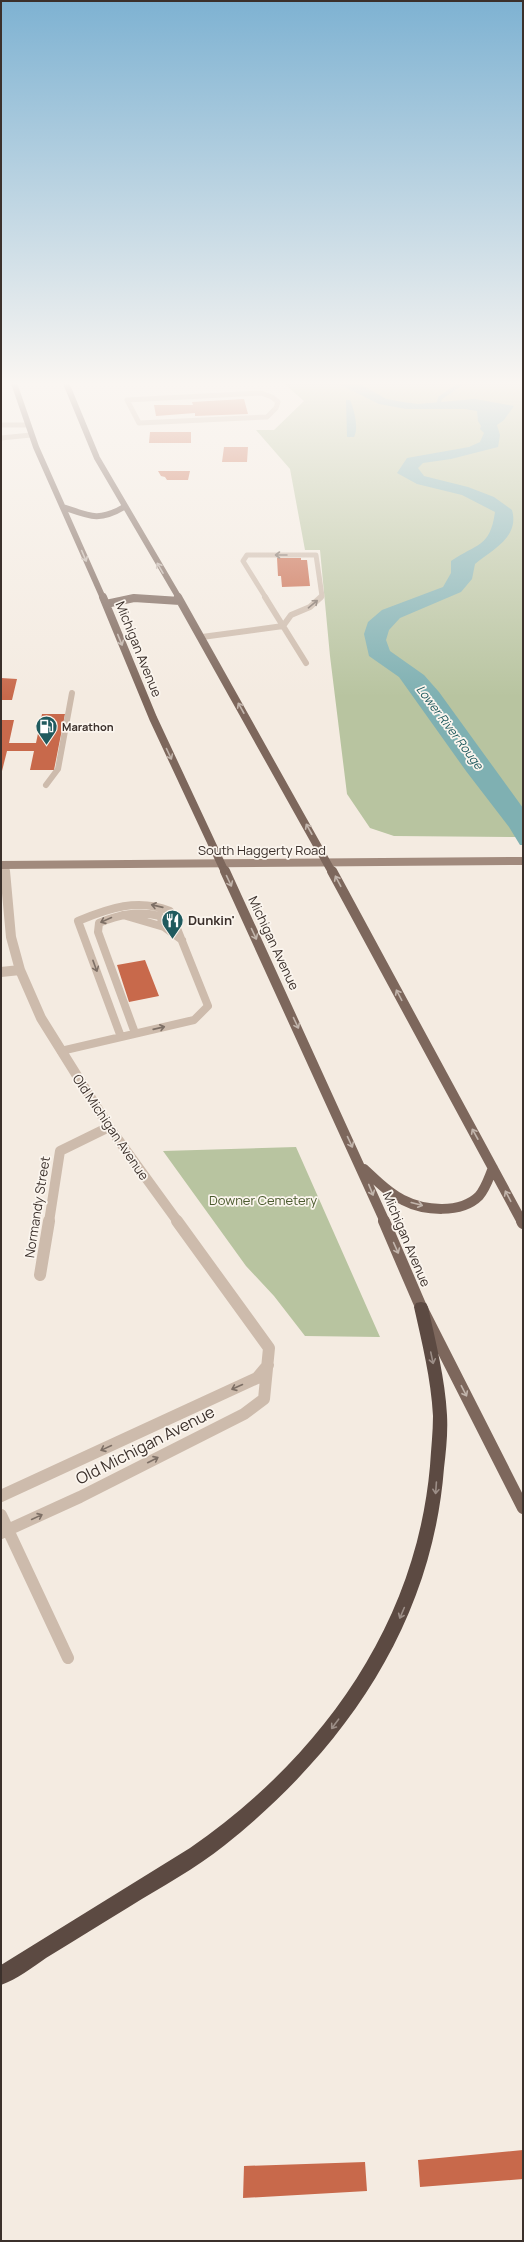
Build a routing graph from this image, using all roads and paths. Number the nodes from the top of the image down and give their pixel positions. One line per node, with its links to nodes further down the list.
1 (54, 488): 3 (main road, Michigan Avenue)
2 (113, 488): 4 (main road)
3 (63, 507): 4 (main road); 6 (main road, Michigan Avenue, one-way to 6)
4 (124, 507): 5 (main road, one-way to 4)
5 (180, 601): 6 (main road); 8 (main road)
6 (106, 604): 13 (main road, Michigan Avenue, one-way to 13)
7 (283, 626): 7 (lane, one-way to 7); 8 (lane); 9 (lane)
8 (202, 637): 14 (main road, one-way to 8)
9 (306, 663)
10 (72, 693): 11 (lane)
11 (46, 785)
12 (519, 861): 14 (main road, South Haggerty Road)
13 (221, 863): 14 (main road, South Haggerty Road); 15 (main road, South Haggerty Road); 24 (main road, Michigan Avenue, one-way to 24)
14 (328, 863): 25 (main road, one-way to 14)
15 (2, 864): 16 (street, Old Michigan Avenue)
16 (6, 933): 18 (street, Old Michigan Avenue)
17 (182, 940): 20 (lane, one-way to 17); 20 (lane, one-way to 20); 21 (lane, one-way to 21)
18 (20, 970): 19 (street); 22 (street, Old Michigan Avenue)
19 (1, 972)
20 (135, 1033): 21 (lane)
21 (121, 1037): 22 (lane)
22 (61, 1051): 23 (street, Old Michigan Avenue)
23 (109, 1127): 27 (street, Normandy Street); 29 (street, Old Michigan Avenue)
24 (362, 1168): 25 (main road, one-way to 25); 28 (main road, Michigan Avenue, one-way to 28)
25 (493, 1168): 26 (main road, one-way to 25)
26 (523, 1223)
27 (40, 1275)
28 (421, 1307): 31 (main road, Michigan Avenue, one-way to 31); 35 (highway, one-way to 35)
29 (268, 1365): 30 (street, Old Michigan Avenue, one-way to 30); 33 (street, Old Michigan Avenue, one-way to 29)
30 (1, 1496)
31 (523, 1508)
32 (1, 1515): 33 (street)
33 (4, 1532): 34 (street)
34 (68, 1658)
35 (1, 1976)

